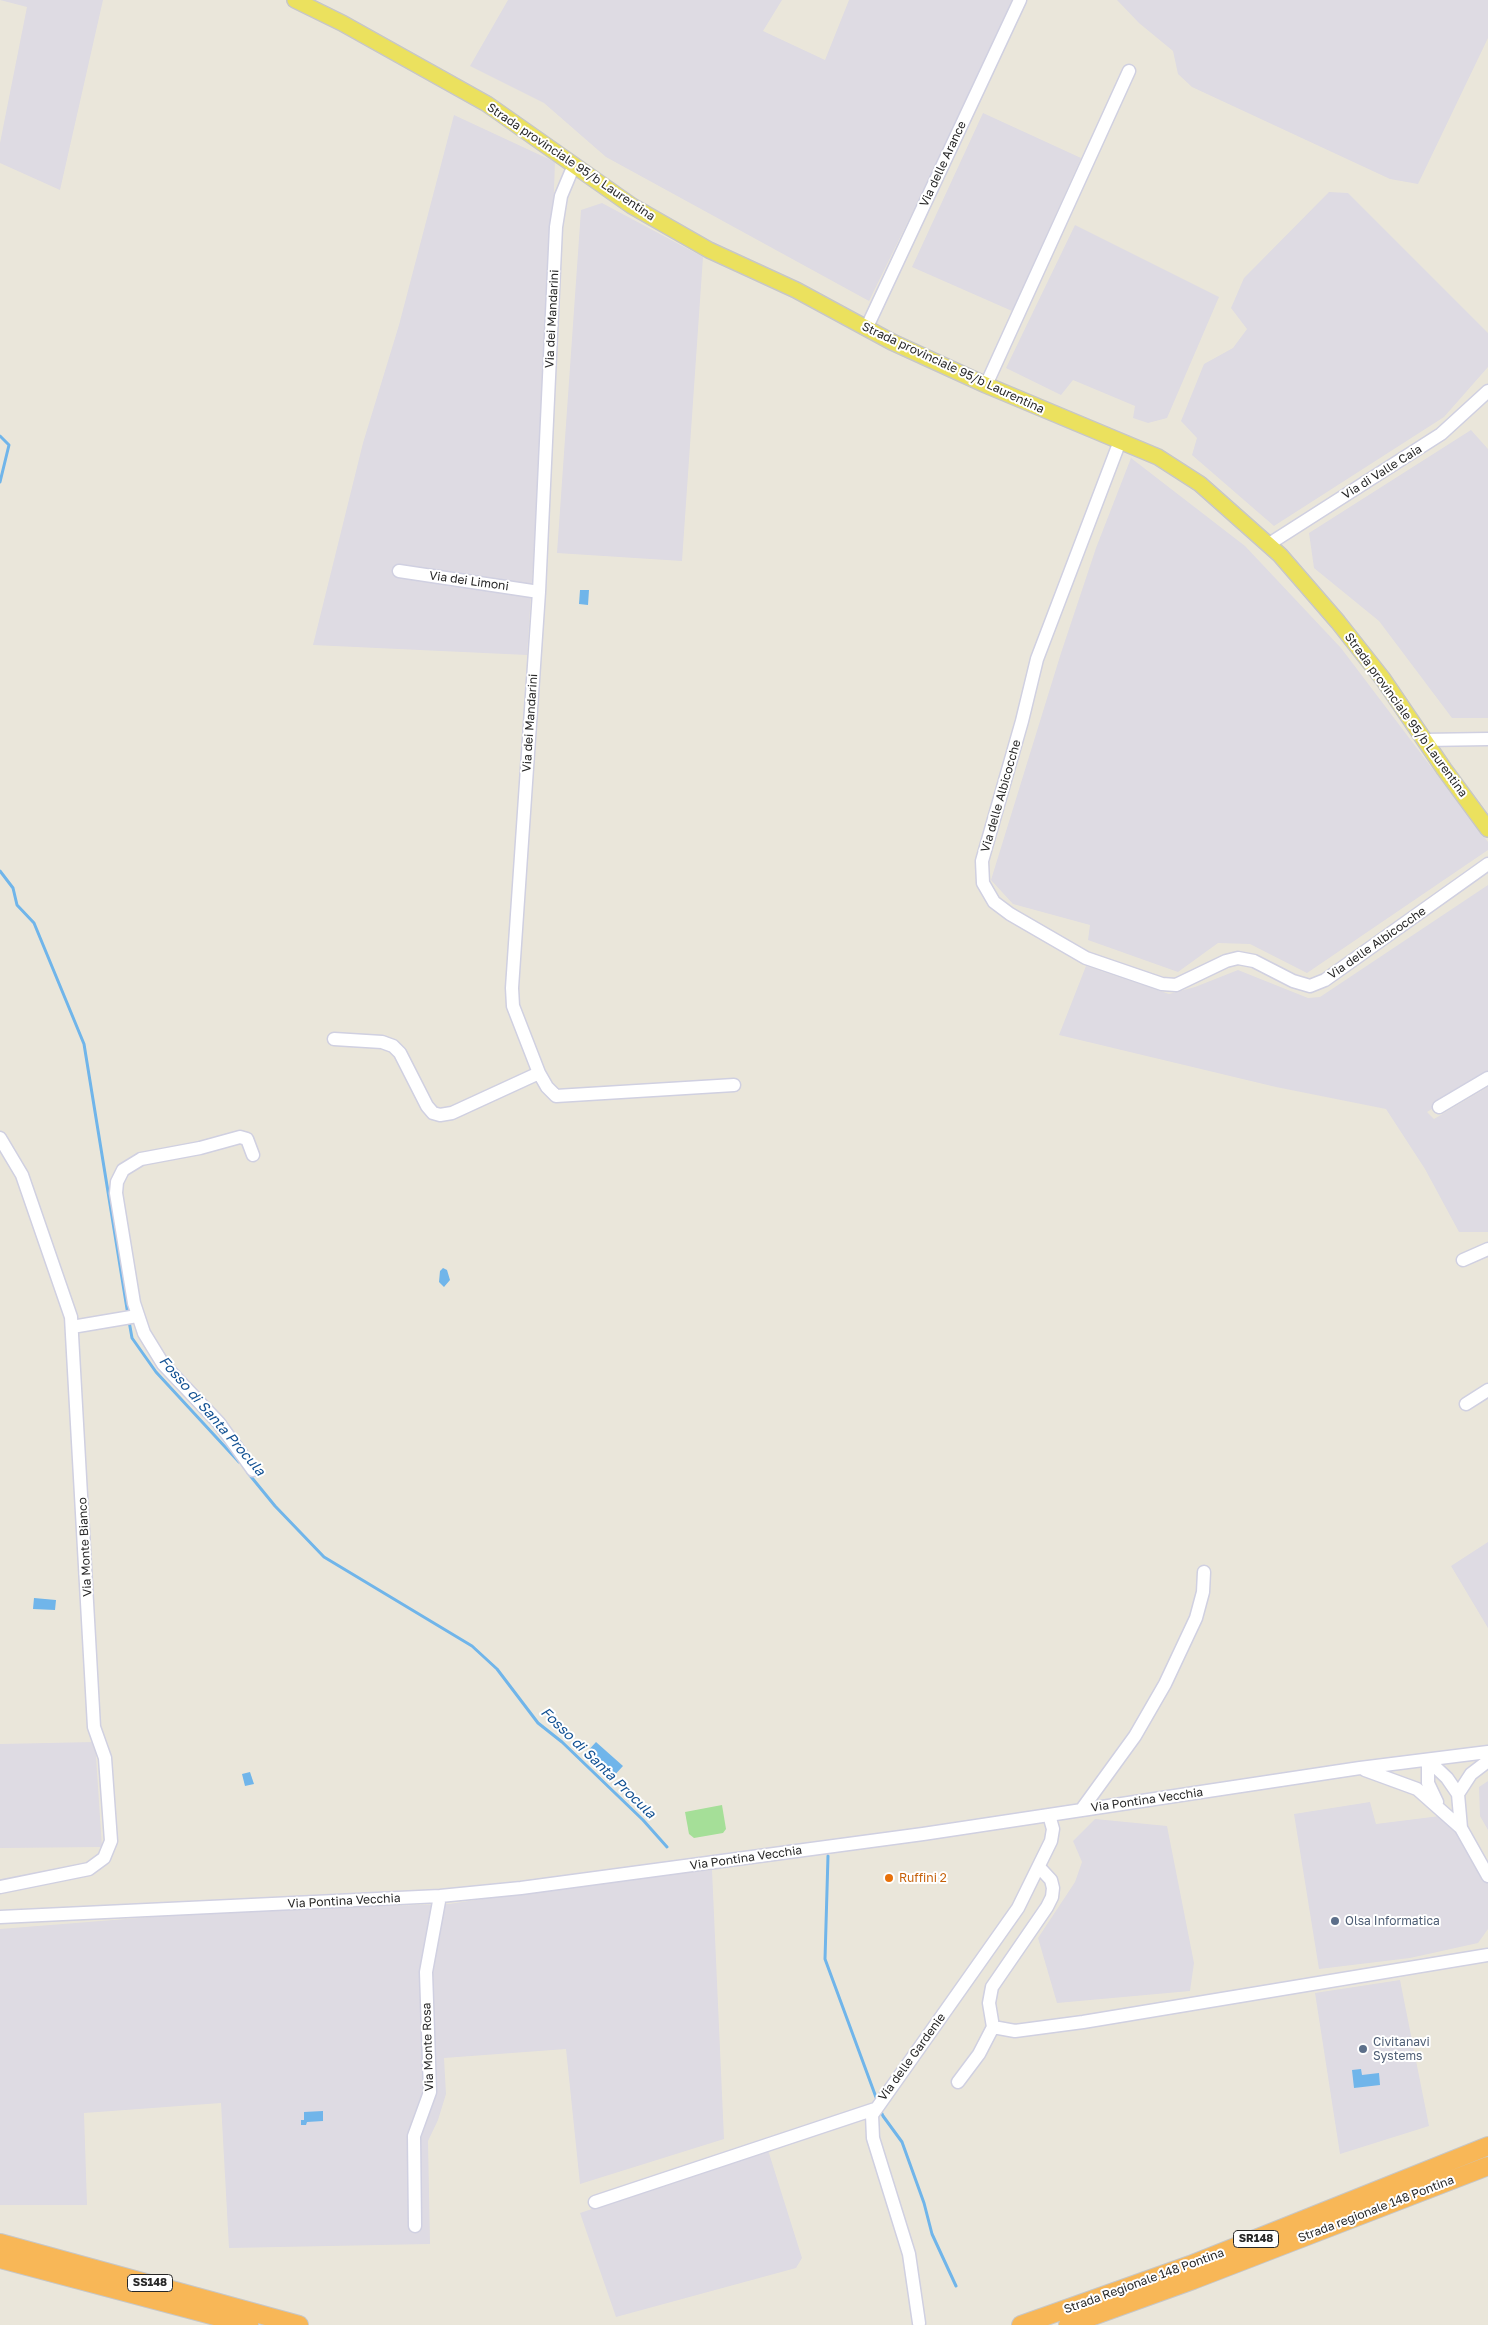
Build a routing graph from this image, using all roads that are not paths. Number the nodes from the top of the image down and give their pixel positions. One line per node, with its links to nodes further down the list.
1 (295, 0): 4 (main road, Strada provinciale 95/b Laurentina)
2 (1020, 0): 5 (street, Via delle Arance)
3 (1129, 72): 6 (street)
4 (574, 165): 5 (main road, Strada provinciale 95/b Laurentina); 11 (street, Via dei Mandarini)
5 (866, 329): 6 (main road, Strada provinciale 95/b Laurentina)
6 (986, 385): 8 (main road, Strada provinciale 95/b Laurentina)
7 (1488, 391): 9 (street, Via di Valle Caia)
8 (1120, 441): 9 (main road, Strada provinciale 95/b Laurentina); 15 (street, Via delle Albicocche)
9 (1269, 544): 13 (main road, Strada provinciale 95/b Laurentina)
10 (399, 571): 11 (street, Via dei Limoni)
11 (539, 592): 17 (street, Via dei Mandarini)
12 (1488, 739): 13 (street)
13 (1424, 740): 14 (main road, Strada provinciale 95/b Laurentina)
14 (1488, 829)
15 (1488, 864)
16 (334, 1039): 17 (street)
17 (539, 1073): 19 (street, Via dei Mandarini)
18 (1488, 1078): 20 (street)
19 (734, 1086)
20 (1439, 1107)
21 (0, 1138): 26 (street, Via Monte Bianco)
22 (253, 1155): 25 (street)
23 (1488, 1249): 24 (street)
24 (1463, 1260)
25 (137, 1316): 26 (street); 29 (street)
26 (72, 1327): 42 (street, Via Monte Bianco)
27 (1488, 1390): 28 (street)
28 (1466, 1404)
29 (253, 1470)
30 (1204, 1572): 36 (street)
31 (1488, 1752): 32 (street, Via Pontina Vecchia)
32 (1428, 1760): 34 (street, Via Pontina Vecchia); 35 (street); 37 (street)
33 (1488, 1761): 35 (street)
34 (1360, 1768): 36 (street, Via Pontina Vecchia); 37 (street)
35 (1458, 1794): 39 (street)
36 (1082, 1809): 38 (street, Via Pontina Vecchia)
37 (1441, 1809): 39 (street)
38 (1049, 1815): 40 (street, Via delle Gardenie); 43 (street, Via Pontina Vecchia)
39 (1461, 1828): 41 (street)
40 (1039, 1868): 46 (street); 48 (street, Via delle Gardenie)
41 (1488, 1876)
42 (0, 1887)
43 (440, 1896): 44 (street, Via Pontina Vecchia); 52 (street, Via Monte Rosa)
44 (0, 1917)
45 (1488, 1955): 46 (street)
46 (993, 2027): 47 (street)
47 (958, 2082)
48 (875, 2109): 51 (street); 55 (street, Via delle Gardenie)
49 (1488, 2146): 58 (highway, Strada Regionale 148 Pontina / SR148)
50 (1488, 2166): 59 (highway, Strada regionale 148 Pontina / SR148)
51 (595, 2202)
52 (415, 2226)
53 (0, 2243): 57 (highway, SS148)
54 (0, 2259): 56 (highway, SS148)
55 (918, 2323)
56 (249, 2325)
57 (299, 2325)
58 (1021, 2325)
59 (1068, 2325)

